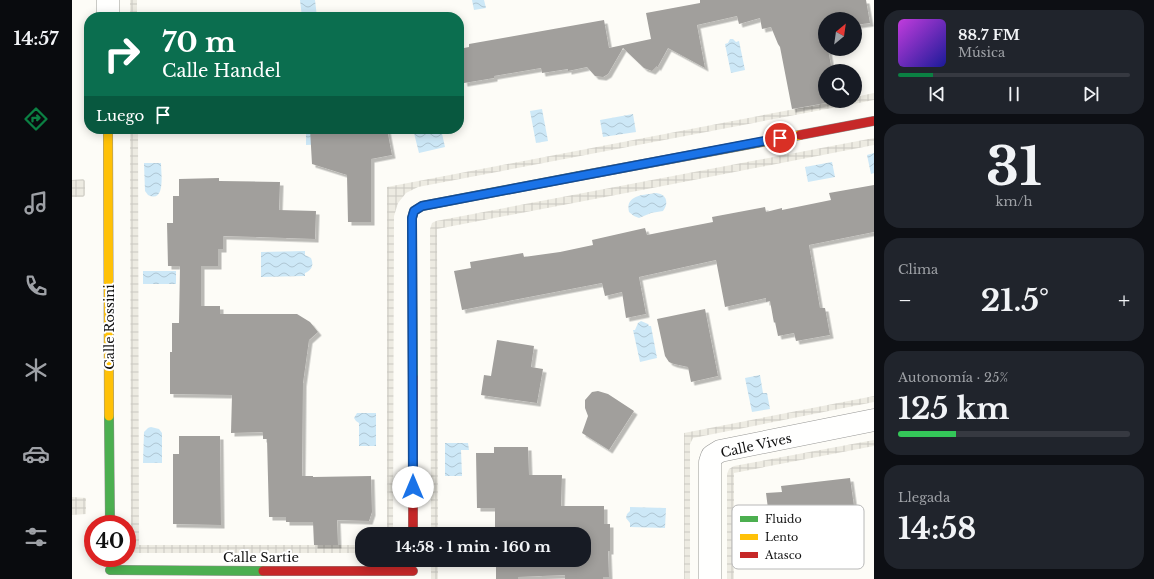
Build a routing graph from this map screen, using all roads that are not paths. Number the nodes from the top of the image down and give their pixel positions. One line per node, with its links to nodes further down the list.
1 (108, 0): 2 (street)
2 (108, 12)
3 (874, 121): 7 (street)
4 (108, 134): 6 (street, Calle Rossini)
5 (874, 420): 10 (street, Calle Vives)
6 (110, 515)
7 (413, 527)
8 (110, 569): 9 (street, Calle Sartie)
9 (413, 570)
10 (710, 579)

